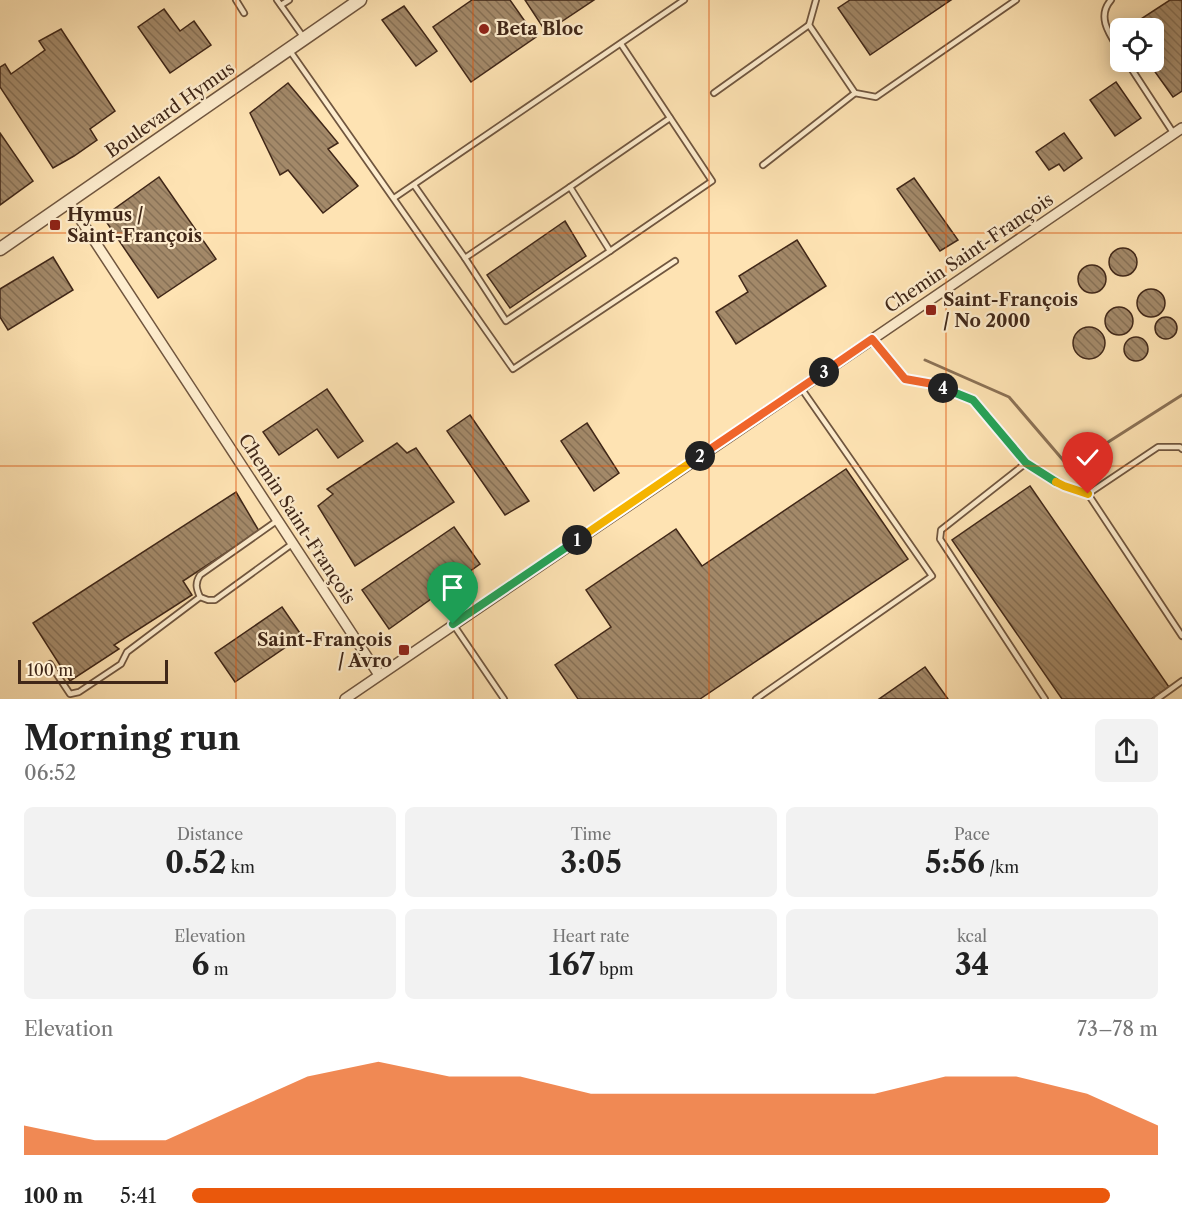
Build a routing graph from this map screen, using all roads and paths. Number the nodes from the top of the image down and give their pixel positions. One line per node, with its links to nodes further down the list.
1 (236, 0): 10 (lane)
2 (277, 0): 9 (lane)
3 (289, 0): 9 (lane)
4 (360, 0): 13 (street, Boulevard Hymus)
5 (684, 0): 14 (lane)
6 (816, 0): 11 (lane)
7 (1016, 0): 18 (lane)
8 (1111, 0): 12 (lane)
9 (281, 5): 13 (lane)
10 (244, 13)
11 (809, 25): 17 (lane); 18 (lane)
12 (1110, 36)
13 (304, 38): 15 (street, Boulevard Hymus)
14 (621, 44): 19 (lane); 22 (lane)
15 (289, 49): 24 (lane); 25 (street, Boulevard Hymus)
16 (1134, 72): 20 (lane)
17 (714, 93)
18 (855, 93): 21 (lane)
19 (670, 118): 23 (lane); 27 (lane)
20 (1178, 131): 30 (street, Chemin Saint-François)
21 (763, 165)
22 (414, 185): 24 (lane); 28 (lane)
23 (570, 187): 27 (lane); 28 (lane)
24 (394, 198): 29 (lane)
25 (69, 202): 26 (street, Boulevard Hymus); 35 (street, Chemin Saint-François)
26 (0, 249)
27 (610, 251): 28 (lane)
28 (465, 258)
29 (675, 261)
30 (872, 339): 31 (street, Chemin Saint-François); 33 (lane)
31 (801, 387): 38 (street, Chemin Saint-François); 45 (lane)
32 (1182, 449): 34 (lane)
33 (1026, 463): 34 (lane); 46 (lane)
34 (1088, 494): 39 (lane)
35 (278, 520): 36 (street, Chemin Saint-François); 37 (lane)
36 (293, 544): 37 (lane); 41 (street, Chemin Saint-François)
37 (200, 597): 40 (lane)
38 (453, 624): 41 (street, Chemin Saint-François); 44 (lane)
39 (1182, 636)
40 (50, 664)
41 (379, 675): 43 (street)
42 (1182, 681): 47 (lane)
43 (345, 699)
44 (504, 699)
45 (756, 699)
46 (1045, 699)
47 (1157, 699)

